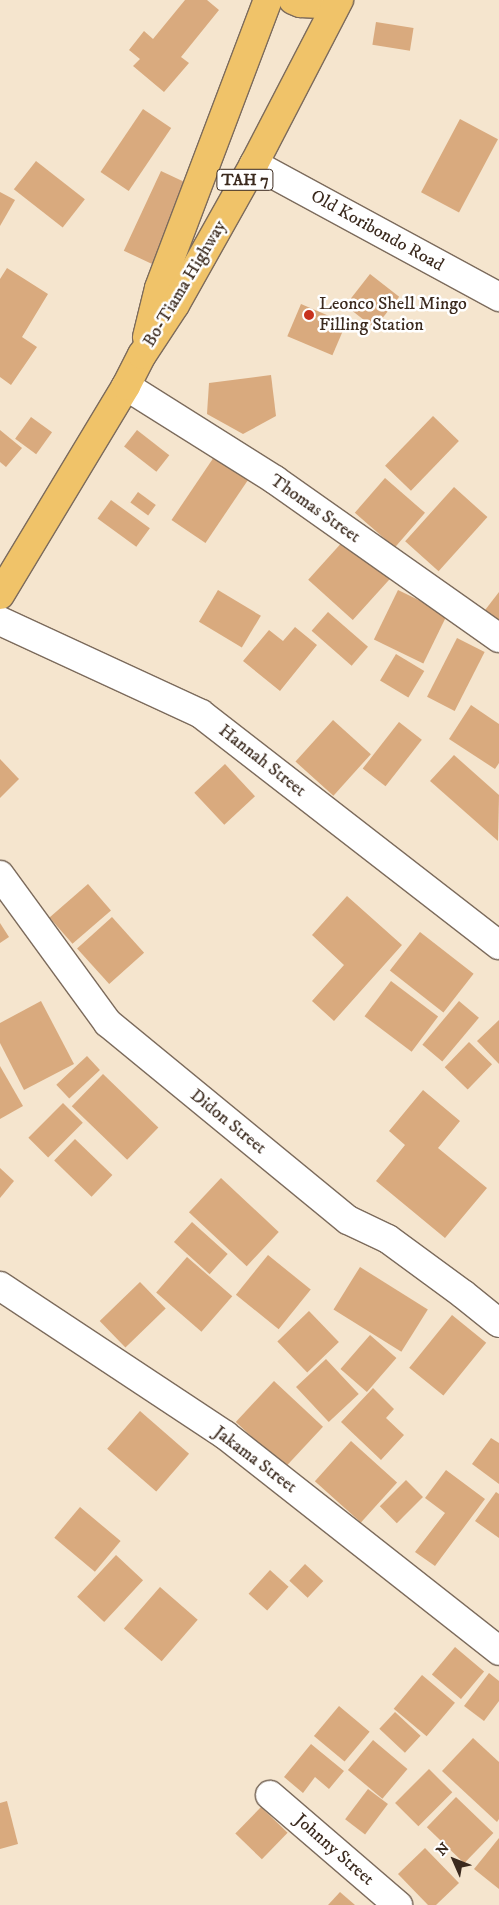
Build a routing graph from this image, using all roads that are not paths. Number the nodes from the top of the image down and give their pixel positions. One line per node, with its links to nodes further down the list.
1 (268, 0): 7 (highway, Bo-Tiama Highway / TAH 7)
2 (293, 0): 3 (highway)
3 (332, 0)
4 (339, 0): 5 (highway, Bo-Tiama Highway / TAH 7)
5 (254, 164): 6 (street, Old Koribondo Road); 7 (highway, Bo-Tiama Highway / TAH 7)
6 (499, 298)
7 (142, 355): 8 (highway, Bo-Tiama Highway / TAH 7)
8 (126, 386): 9 (highway, Bo-Tiama Highway / TAH 7); 11 (street, Thomas Street)
9 (0, 595)
10 (0, 621): 13 (street, Hannah Street)
11 (499, 638)
12 (0, 875): 15 (street, Didon Street)
13 (499, 944)
14 (0, 1286): 16 (street, Jakama Street)
15 (499, 1323)
16 (499, 1650)
17 (270, 1795): 18 (street, Johnny Street)
18 (398, 1905)

